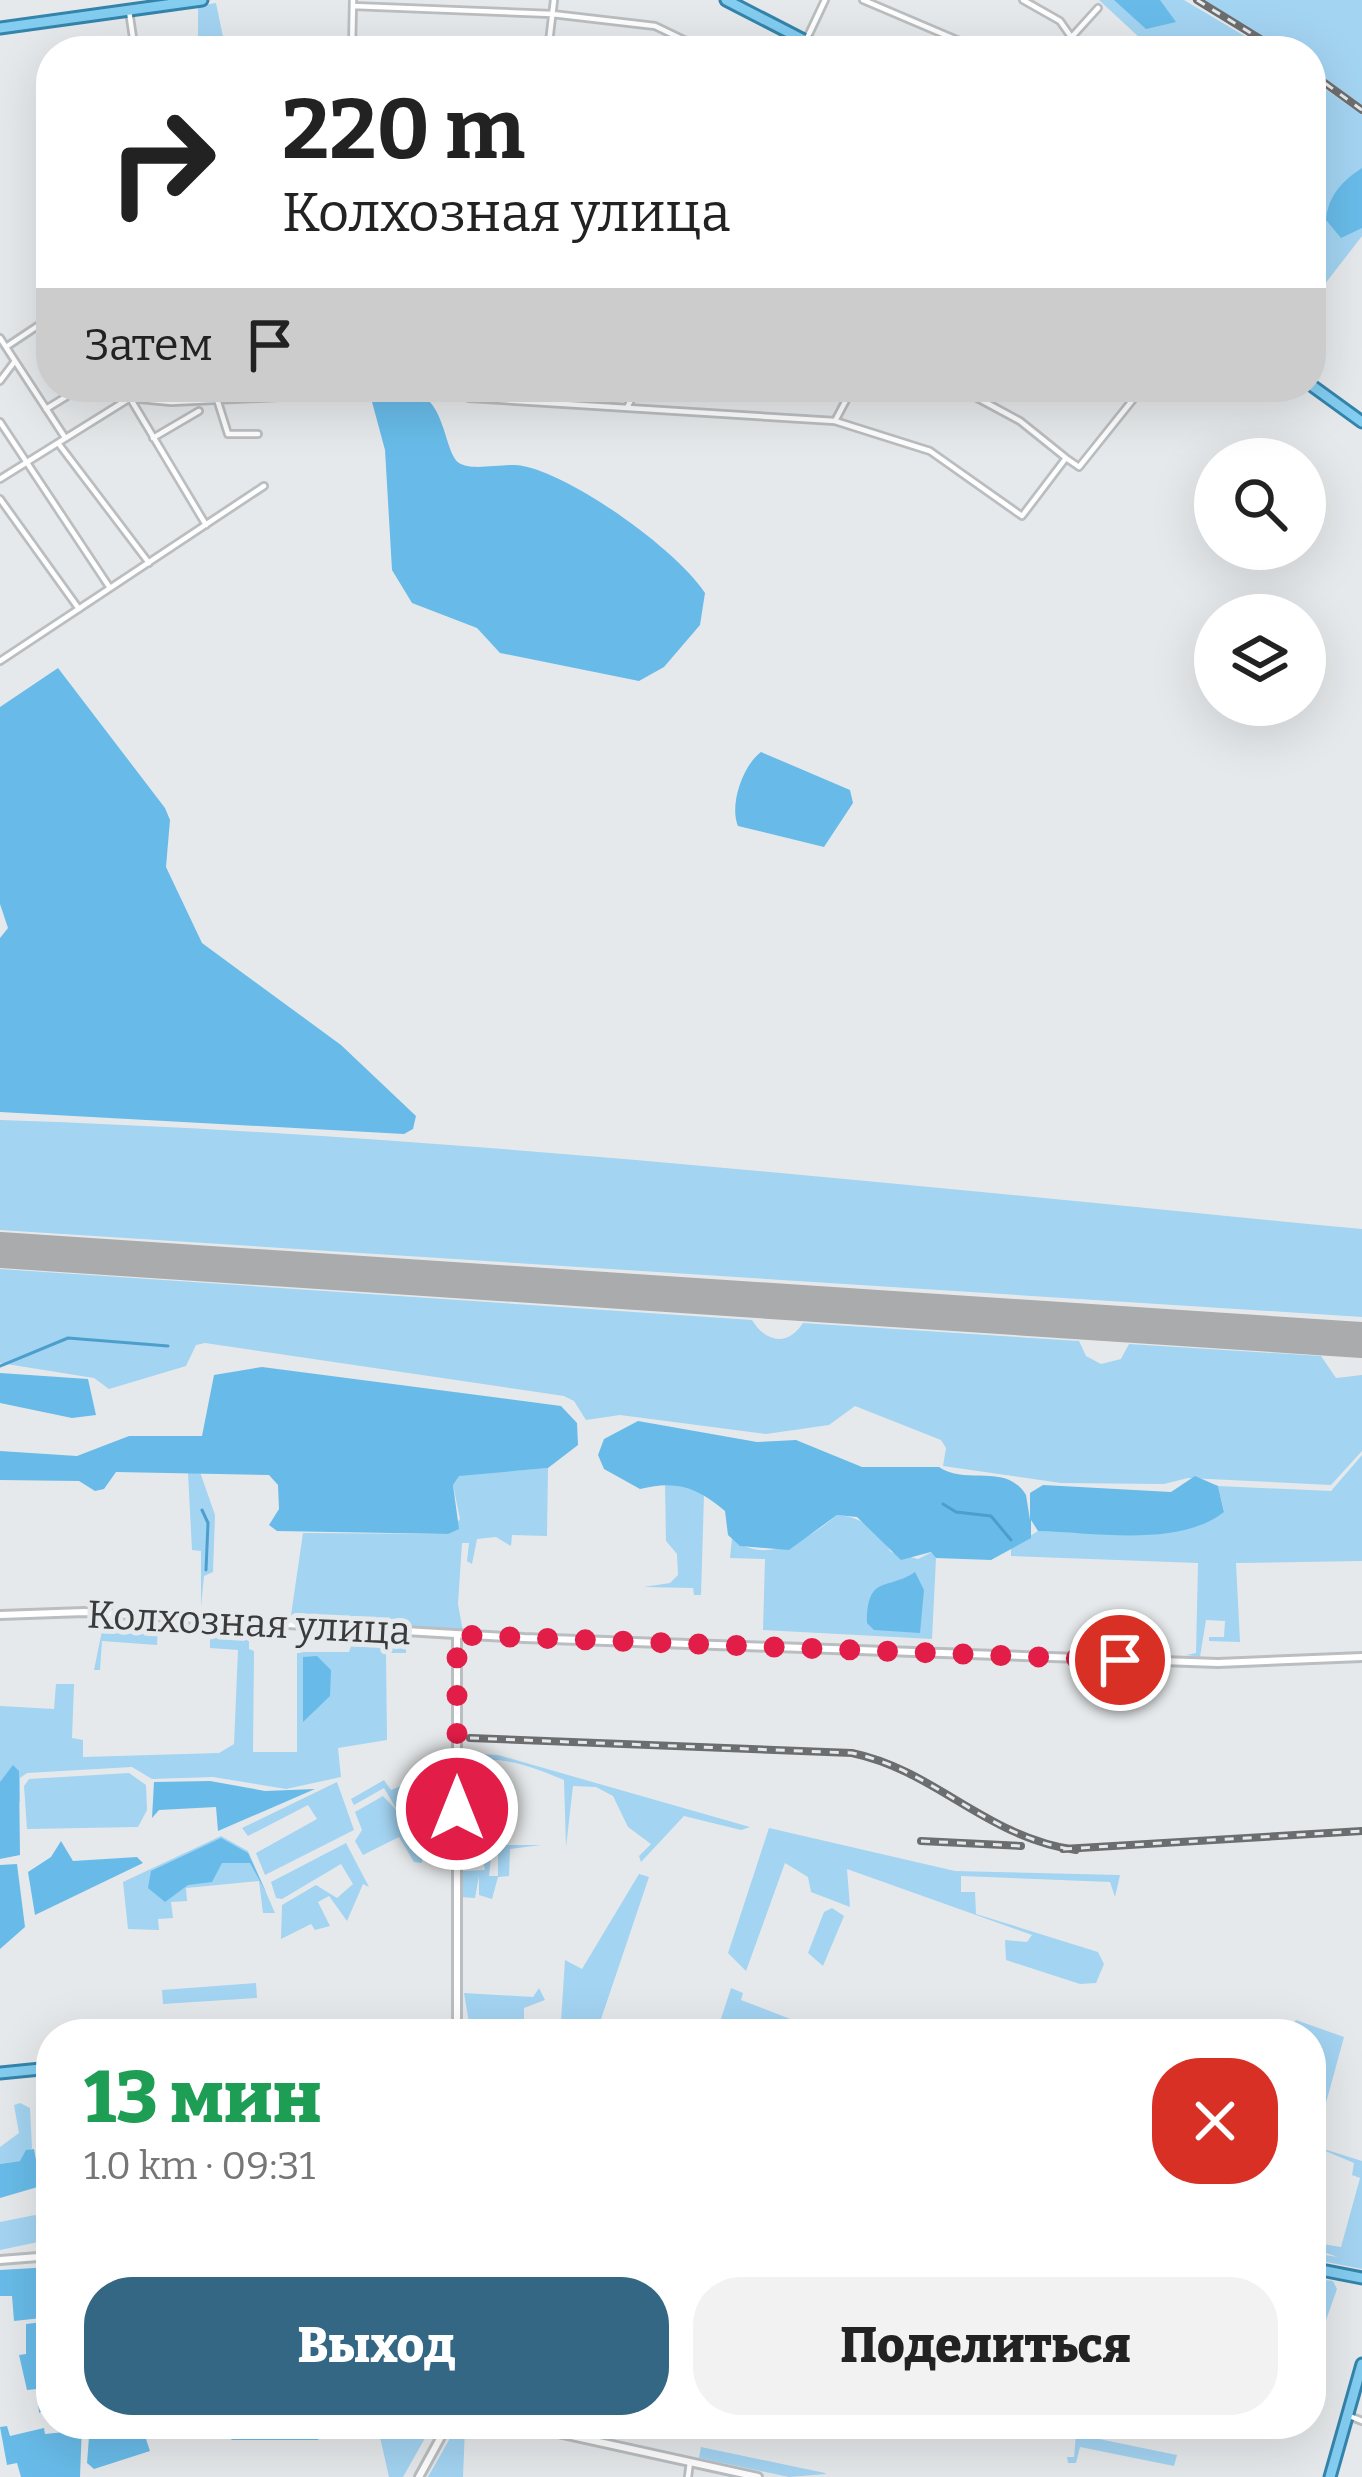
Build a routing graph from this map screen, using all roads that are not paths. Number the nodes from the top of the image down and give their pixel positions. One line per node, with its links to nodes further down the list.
1 (202, 0): 10 (main road)
2 (554, 0): 12 (street)
3 (726, 0): 18 (main road)
4 (826, 0): 19 (street)
5 (863, 0): 11 (street)
6 (896, 0): 11 (street)
7 (1023, 0): 21 (street)
8 (353, 3): 12 (street); 15 (street)
9 (1098, 8): 22 (street)
10 (129, 11): 13 (main road); 14 (street)
11 (891, 11): 20 (street)
12 (552, 14): 16 (street); 17 (street)
13 (0, 28)
14 (133, 36)
15 (352, 36)
16 (550, 36)
17 (676, 36)
18 (787, 36)
19 (809, 36)
20 (948, 36)
21 (1070, 36)
22 (1073, 36)
23 (36, 326): 25 (street)
24 (0, 338): 25 (street)
25 (6, 347): 26 (street)
26 (15, 362): 27 (street); 28 (street)
27 (0, 381)
28 (36, 395)
29 (1326, 396): 45 (main road)
30 (41, 402): 41 (street)
31 (59, 402): 41 (street)
32 (123, 402): 47 (street)
33 (132, 402): 48 (street)
34 (219, 402): 46 (street)
35 (532, 402): 40 (street)
36 (630, 402): 40 (street)
37 (845, 402): 43 (street)
38 (985, 402): 50 (street)
39 (1131, 402): 50 (street)
40 (627, 408): 43 (street)
41 (46, 410): 47 (street)
42 (199, 411): 48 (street)
43 (835, 421): 50 (street)
44 (0, 422): 51 (street)
45 (1362, 422)
46 (258, 434)
47 (64, 436): 49 (street)
48 (152, 438): 55 (street)
49 (58, 443): 51 (street); 56 (street)
50 (1066, 458)
51 (28, 462): 52 (street); 57 (street)
52 (0, 479)
53 (264, 486): 55 (street)
54 (0, 499): 58 (street)
55 (206, 525): 56 (street)
56 (148, 563): 57 (street)
57 (110, 588): 58 (street)
58 (79, 609): 59 (street)
59 (0, 661)
60 (0, 1615): 61 (street, Колхозная улица)
61 (457, 1635): 62 (street, Колхозная улица); 63 (street)
62 (1362, 1657)
63 (457, 2019)
64 (36, 2069): 65 (main road)
65 (0, 2072)
66 (36, 2257): 67 (street)
67 (0, 2260)
68 (1326, 2271): 69 (main road)
69 (1362, 2278)
70 (1362, 2364): 71 (main road)
71 (1347, 2415): 72 (street); 79 (main road)
72 (1362, 2422)
73 (440, 2439): 76 (street)
74 (586, 2439): 75 (street)
75 (691, 2462): 77 (street); 78 (street)
76 (419, 2477)
77 (688, 2477)
78 (758, 2477)
79 (1330, 2477)

